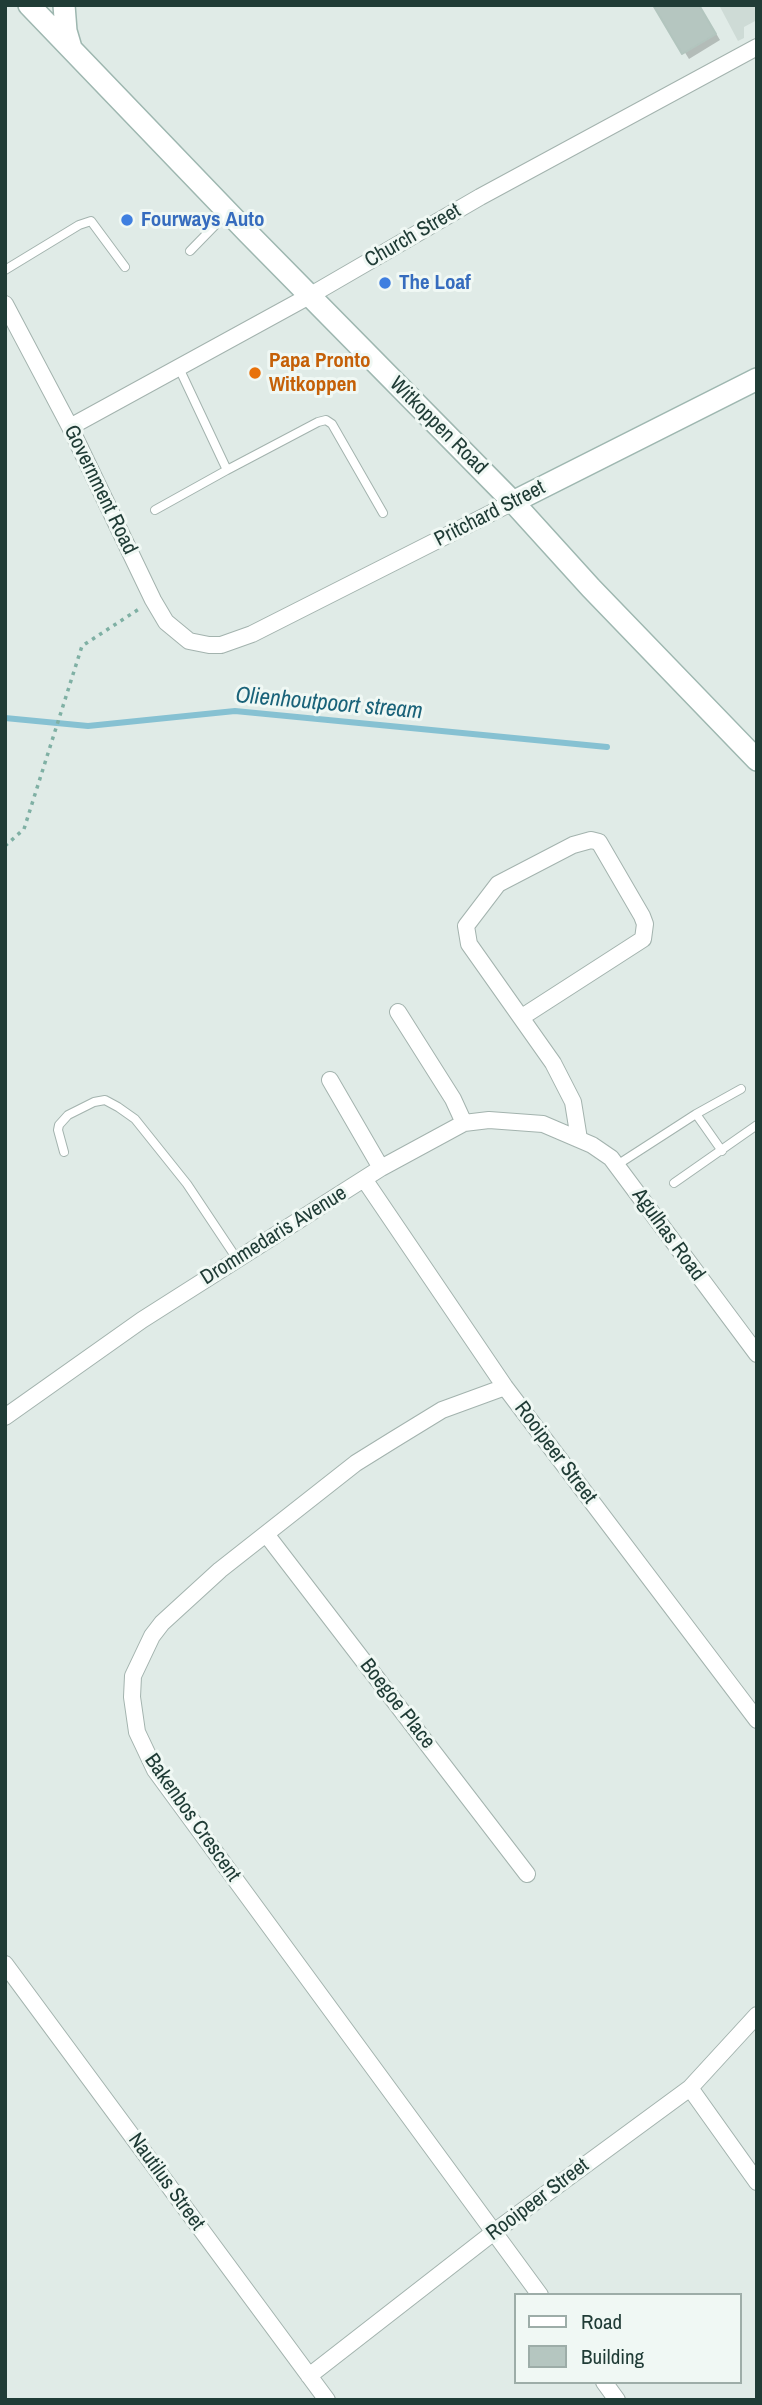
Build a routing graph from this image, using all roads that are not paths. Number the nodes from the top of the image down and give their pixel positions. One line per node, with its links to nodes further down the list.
1 (29, 5): 4 (main road, Witkoppen Road)
2 (64, 5): 4 (main road)
3 (757, 47): 9 (street, Church Street)
4 (71, 48): 5 (main road, Witkoppen Road)
5 (228, 212): 6 (lane); 9 (main road, Witkoppen Road)
6 (190, 251)
7 (125, 267): 8 (lane)
8 (5, 270)
9 (311, 295): 11 (street, Church Street); 15 (main road, Witkoppen Road)
10 (5, 304): 13 (street, Government Road)
11 (179, 368): 13 (street, Church Street); 14 (lane)
12 (757, 379): 15 (main road, Pritchard Street)
13 (70, 427): 18 (street, Government Road)
14 (227, 470): 16 (lane); 17 (lane)
15 (513, 502): 18 (street, Pritchard Street); 19 (main road, Witkoppen Road)
16 (155, 510)
17 (383, 513)
18 (221, 645)
19 (757, 760)
20 (398, 1012): 25 (street)
21 (522, 1017): 21 (street); 27 (street)
22 (330, 1080): 31 (street)
23 (741, 1089): 24 (lane)
24 (696, 1114): 28 (lane); 30 (lane)
25 (464, 1123): 27 (street, Drommedaris Avenue); 31 (street, Drommedaris Avenue)
26 (757, 1125): 28 (lane)
27 (572, 1135): 30 (street, Agulhas Road)
28 (722, 1151): 33 (lane)
29 (64, 1152): 34 (lane)
30 (617, 1165): 35 (street, Agulhas Road)
31 (381, 1168): 32 (street, Drommedaris Avenue)
32 (364, 1179): 34 (street, Drommedaris Avenue); 36 (street, Rooipeer Street)
33 (674, 1183)
34 (237, 1259): 37 (street, Drommedaris Avenue)
35 (757, 1354)
36 (505, 1387): 38 (street, Bakenbos Crescent); 39 (street, Rooipeer Street)
37 (5, 1417)
38 (266, 1534): 40 (street, Boegoe Place); 45 (street, Bakenbos Crescent)
39 (757, 1720)
40 (527, 1874)
41 (5, 1964): 47 (street, Nautilus Street)
42 (757, 2015): 43 (street, Rooipeer Street)
43 (690, 2088): 44 (street); 45 (street, Rooipeer Street)
44 (757, 2182)
45 (494, 2232): 46 (street, Bakenbos Crescent); 47 (street, Rooipeer Street)
46 (539, 2293)
47 (309, 2376): 49 (street, Nautilus Street)
48 (605, 2384): 50 (street)
49 (327, 2400)
50 (617, 2400)

